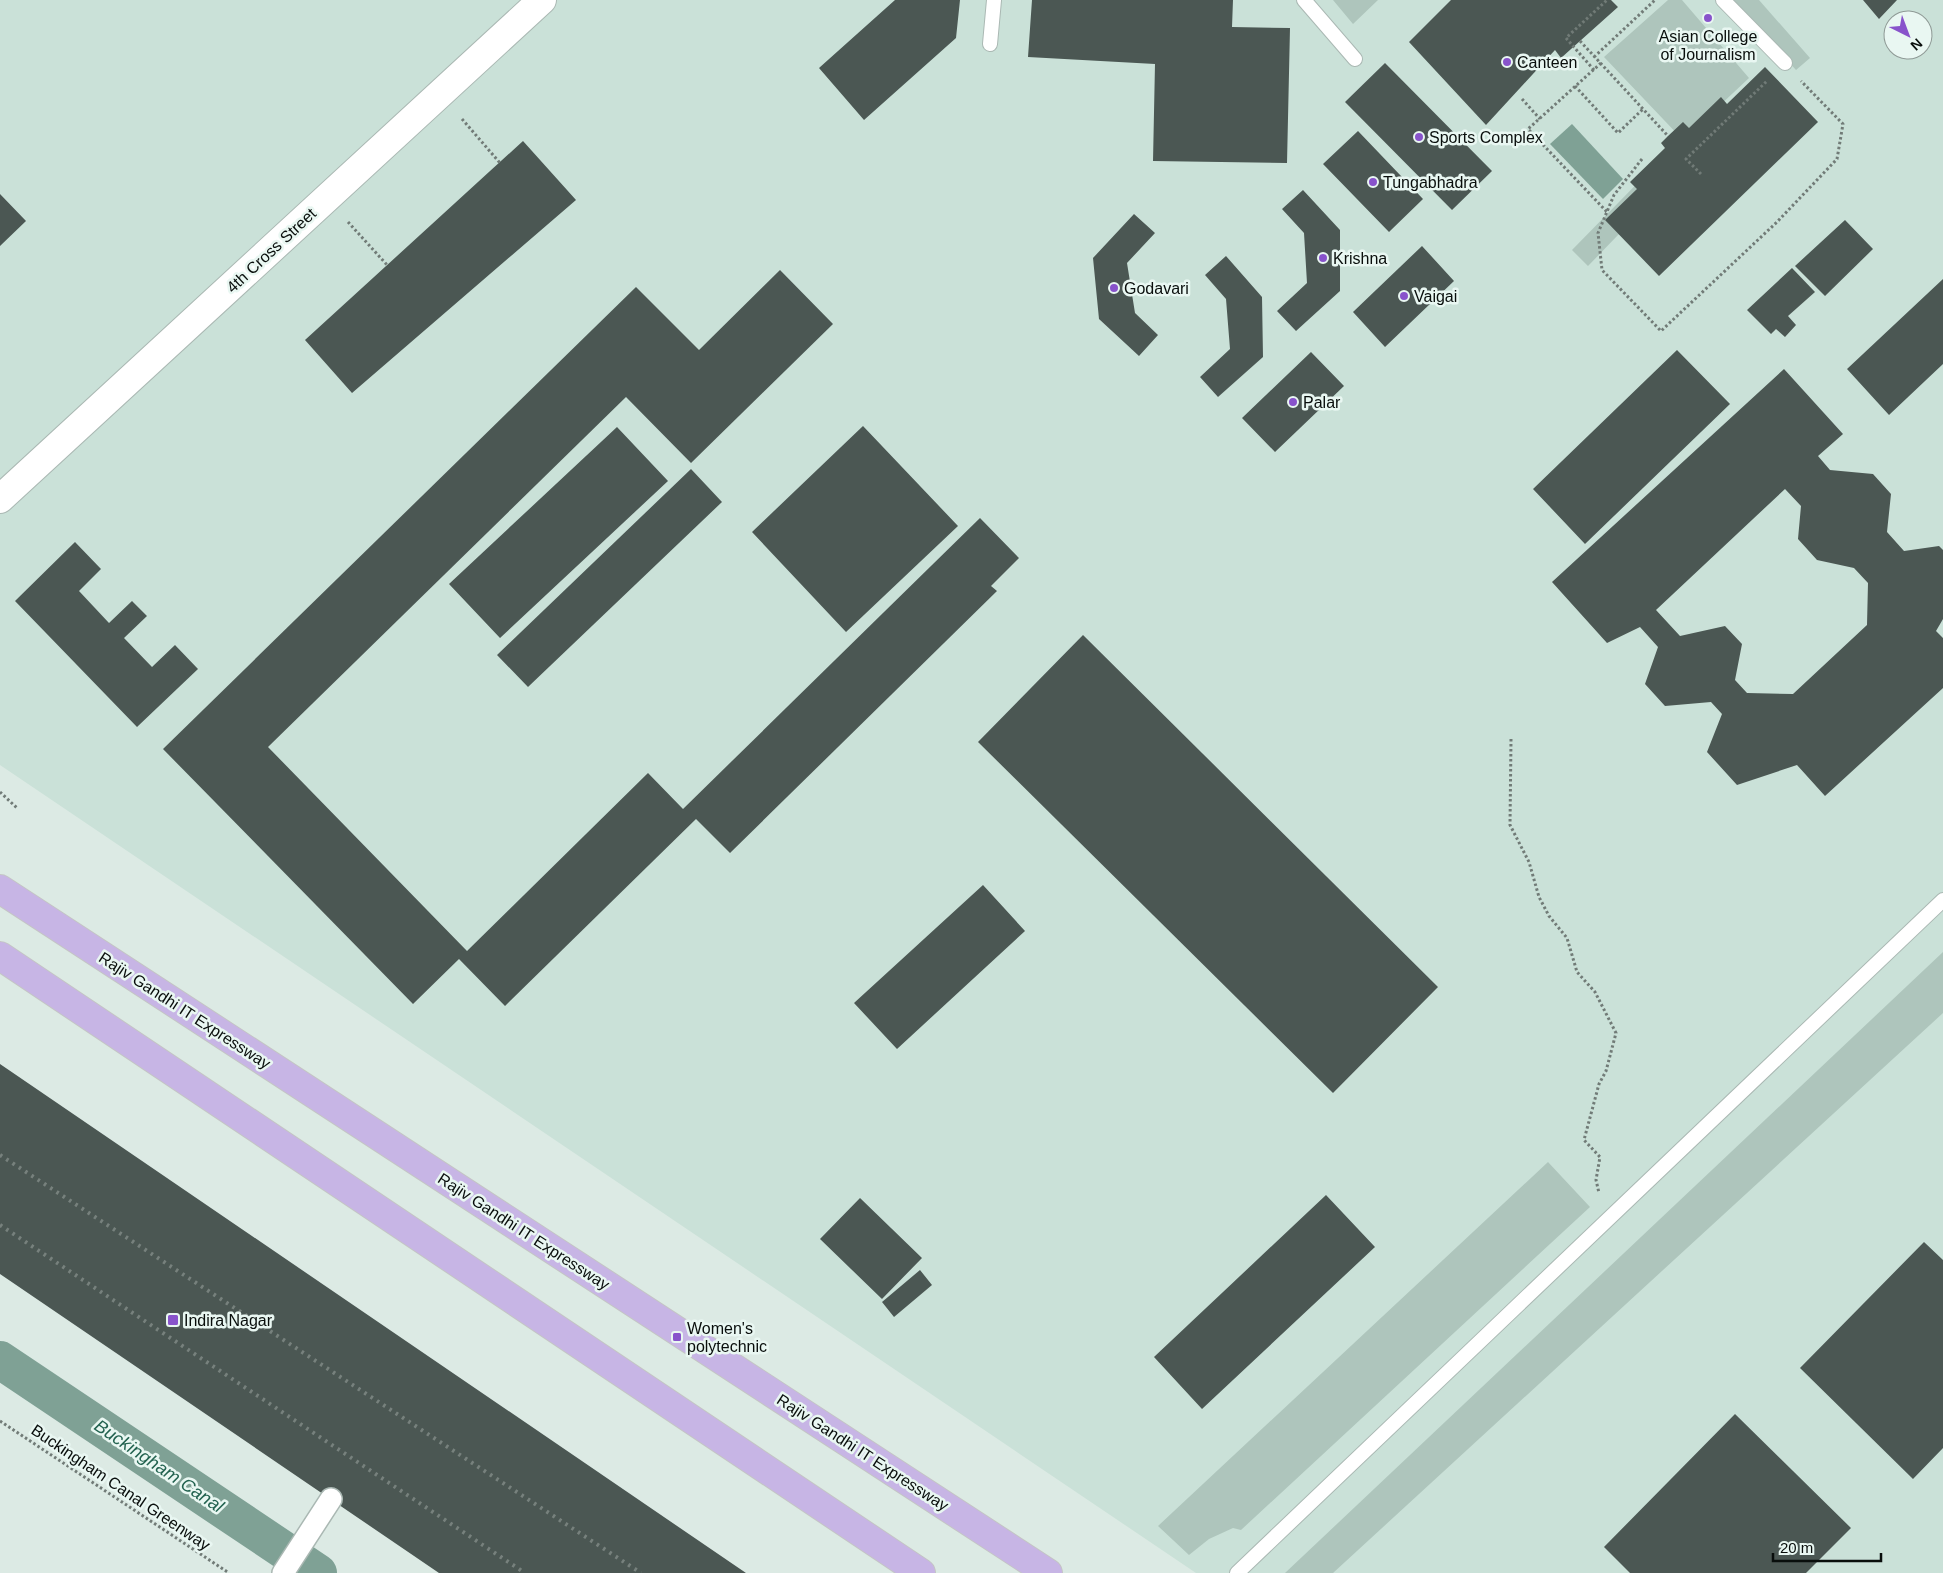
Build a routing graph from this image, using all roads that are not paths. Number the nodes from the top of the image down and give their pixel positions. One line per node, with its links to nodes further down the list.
1 (542, 0): 8 (street, 4th Cross Street)
2 (994, 0): 5 (lane)
3 (1304, 0): 6 (lane)
4 (1723, 0): 7 (lane)
5 (990, 44)
6 (1355, 58)
7 (1785, 64)
8 (0, 499)
9 (0, 889): 15 (main road, Rajiv Gandhi IT Expressway)
10 (1943, 900): 16 (lane)
11 (0, 956): 14 (main road)
12 (331, 1500): 13 (street)
13 (283, 1573)
14 (921, 1573)
15 (1048, 1573)
16 (1237, 1573)

